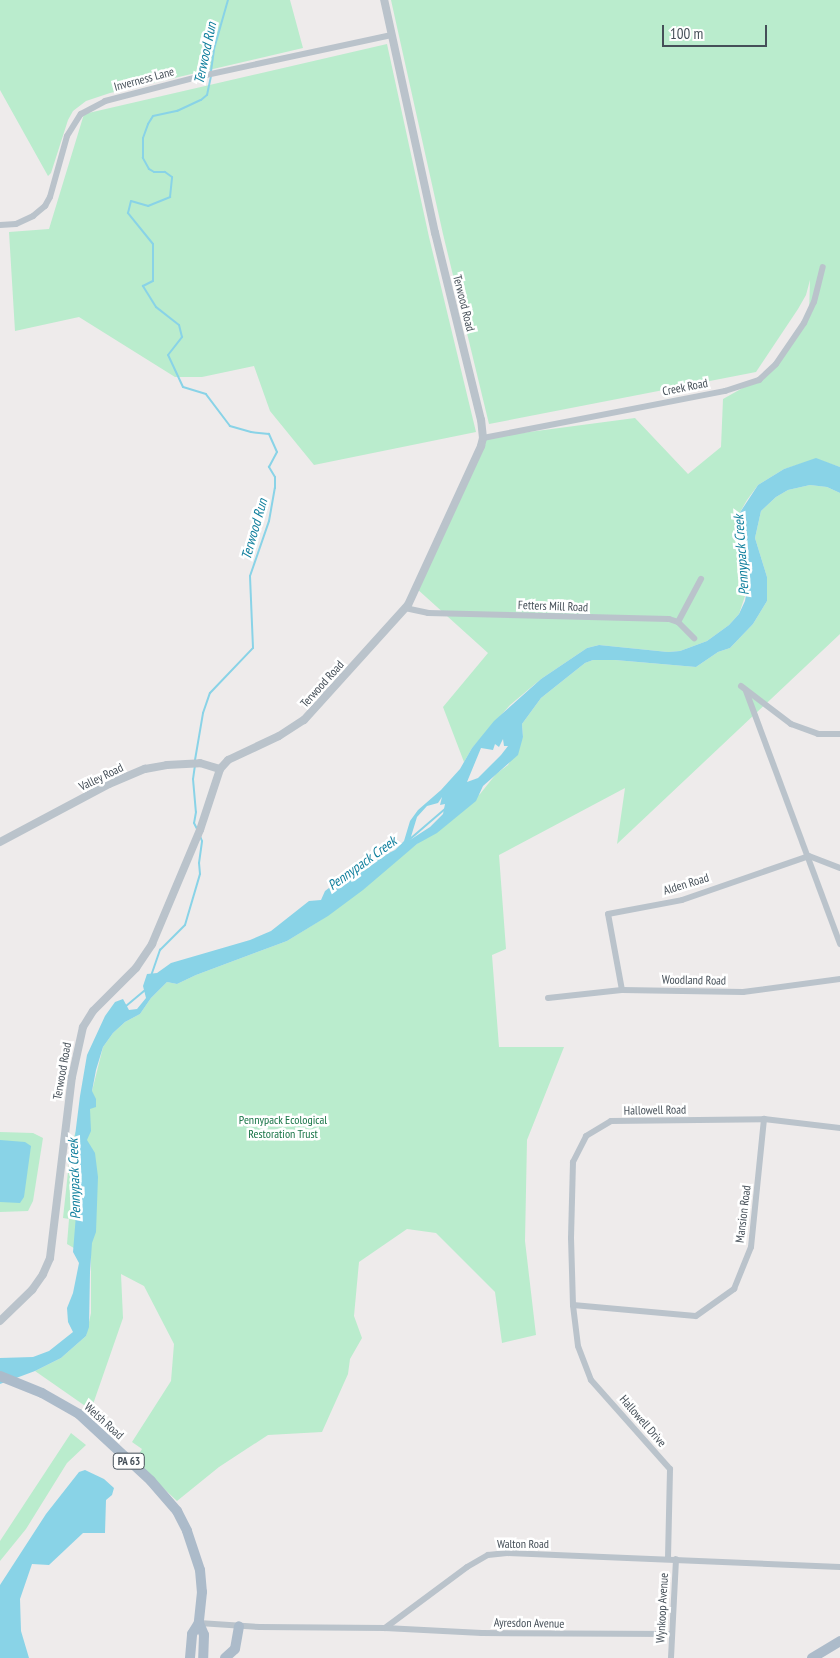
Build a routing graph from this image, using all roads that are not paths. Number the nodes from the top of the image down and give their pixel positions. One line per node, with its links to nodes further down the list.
1 (384, 0): 2 (street, Terwood Road)
2 (392, 35): 3 (street, Inverness Lane); 5 (street, Terwood Road)
3 (0, 225)
4 (823, 267): 5 (street, Creek Road)
5 (483, 438): 7 (street, Terwood Road)
6 (701, 579): 8 (street)
7 (405, 608): 8 (street, Fetters Mill Road); 11 (street, Terwood Road)
8 (678, 622): 9 (street)
9 (694, 638)
10 (840, 734): 13 (street)
11 (220, 769): 12 (street, Valley Road); 22 (street, Terwood Road)
12 (0, 842)
13 (809, 856): 14 (street); 15 (street); 17 (street, Alden Road)
14 (840, 868)
15 (840, 944)
16 (840, 979): 17 (street, Woodland Road)
17 (622, 990): 18 (street, Woodland Road)
18 (548, 998)
19 (764, 1119): 20 (street, Hallowell Road); 21 (street, Mansion Road); 21 (street, Hallowell Road)
20 (840, 1128)
21 (573, 1305): 24 (street, Hallowell Drive)
22 (0, 1321)
23 (0, 1376): 27 (main road, Welsh Road / PA 63)
24 (668, 1558): 25 (street, Walton Road); 29 (street, Walton Road)
25 (676, 1559): 26 (street, Walton Road); 30 (street, Wynkoop Avenue)
26 (840, 1567)
27 (199, 1623): 28 (street); 32 (main road, Welsh Road / PA 63); 33 (main road, Welsh Road / PA 63)
28 (238, 1626): 29 (street); 34 (main road)
29 (386, 1628): 30 (street, Ayresdon Avenue)
30 (671, 1634): 35 (street, Wynkoop Avenue)
31 (840, 1641): 36 (main road)
32 (190, 1658)
33 (203, 1658)
34 (225, 1658)
35 (671, 1658)
36 (812, 1658)

